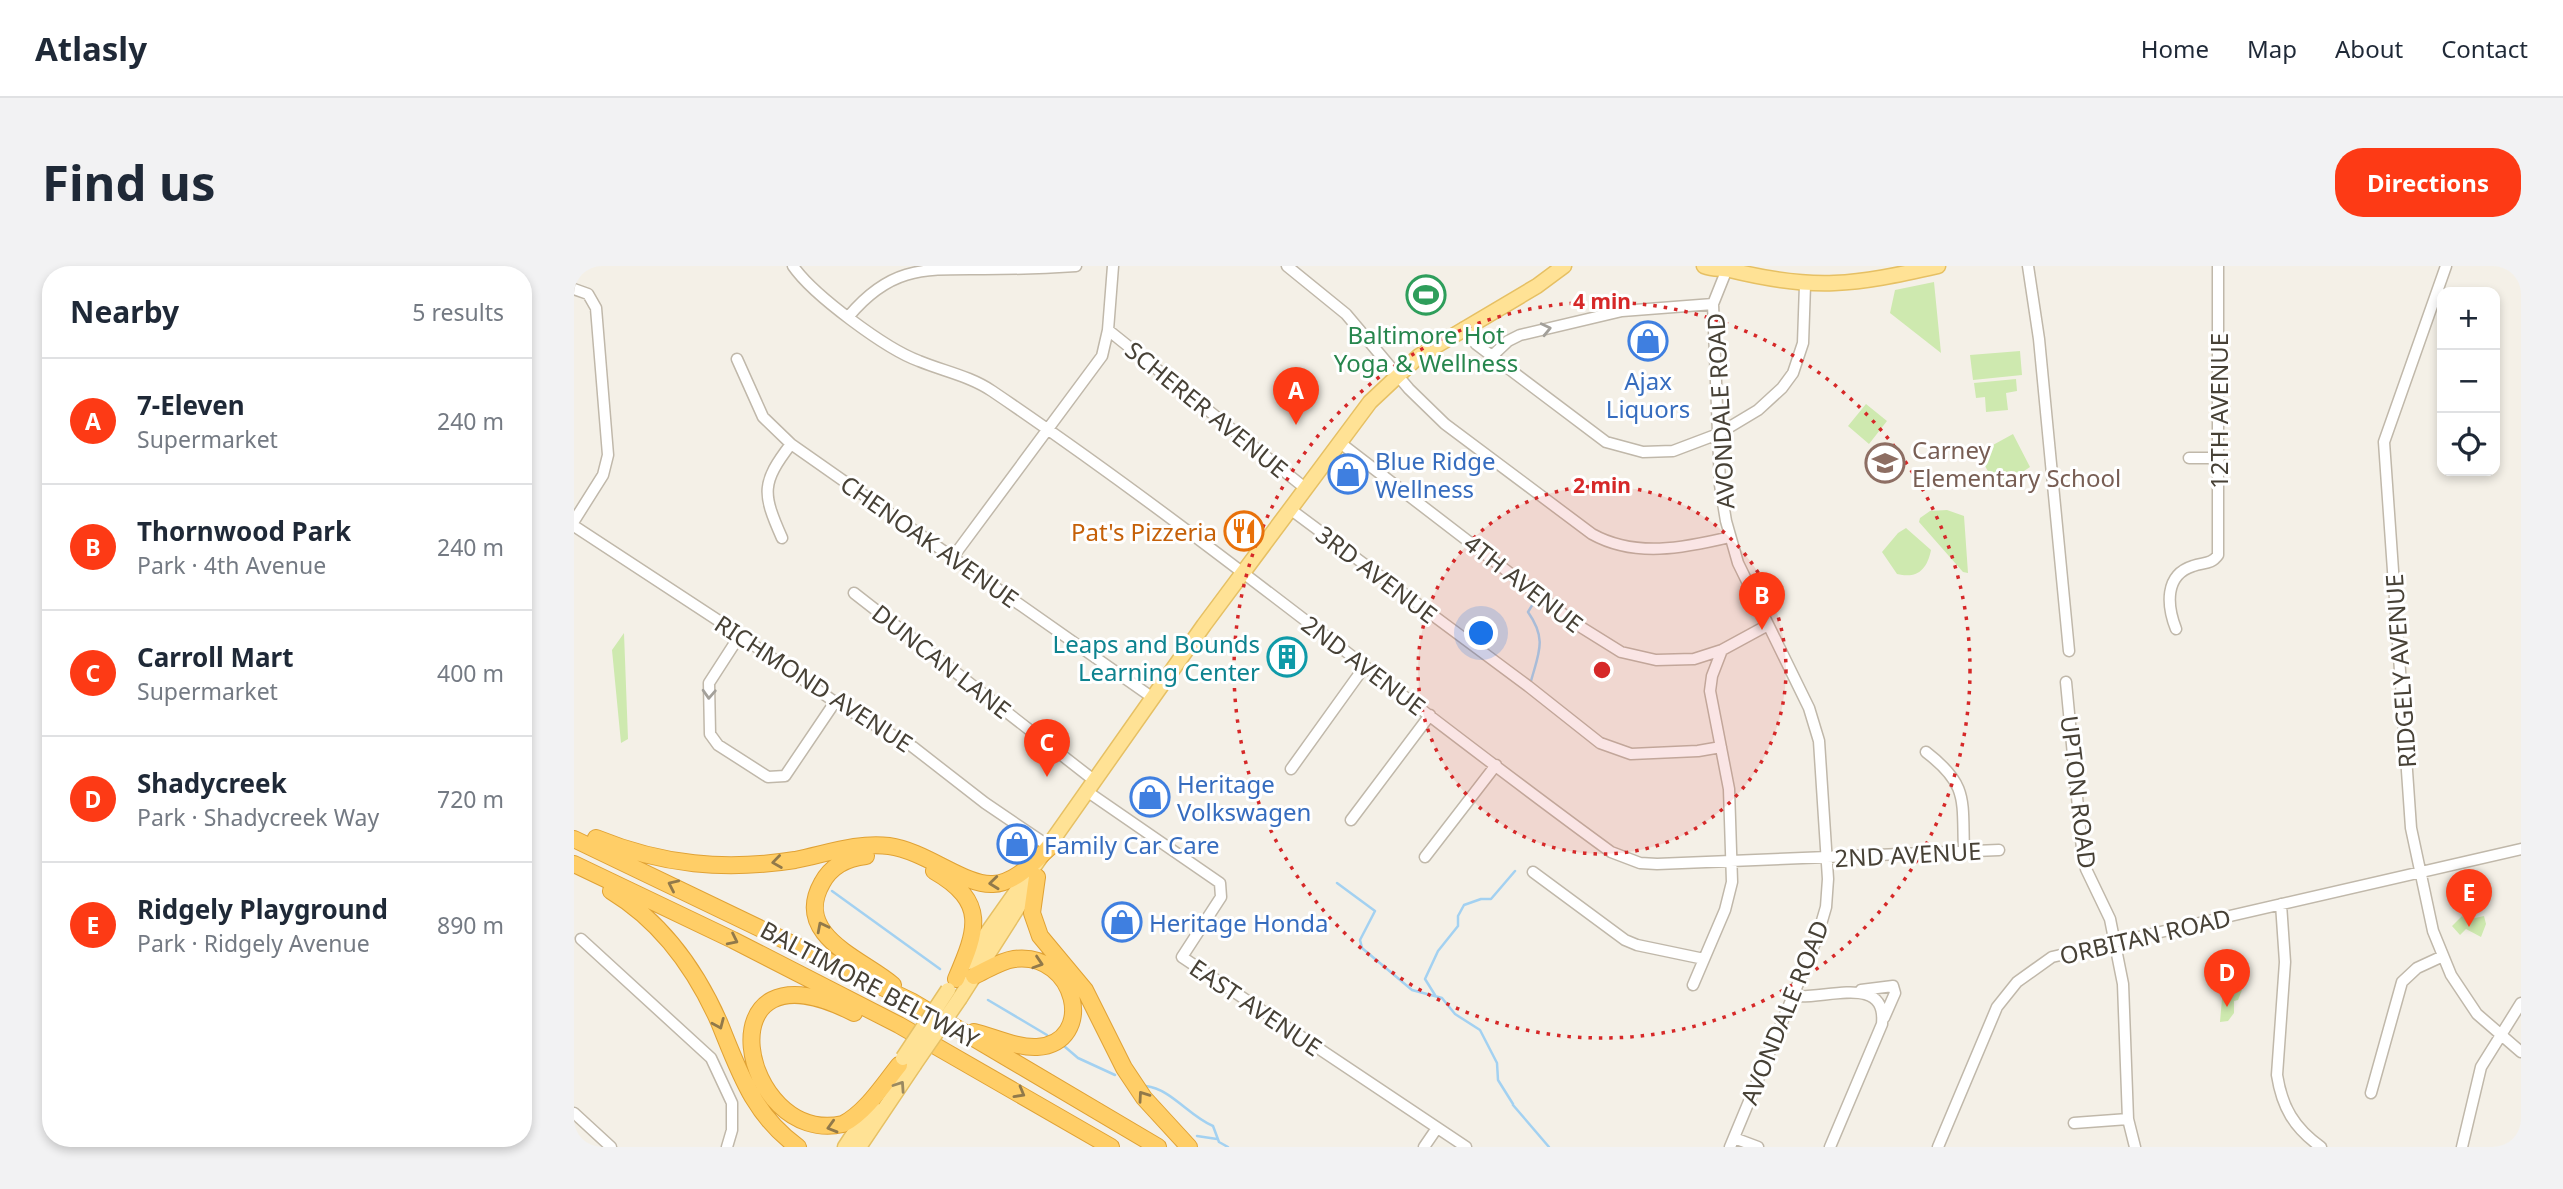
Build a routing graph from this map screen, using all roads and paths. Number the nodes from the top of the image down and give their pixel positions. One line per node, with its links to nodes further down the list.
1 (793, 266): 16 (street, 2ND AVENUE)
2 (1076, 266): 16 (street)
3 (1113, 266): 18 (street)
4 (1287, 266): 21 (street)
5 (1564, 266): 17 (main road)
6 (1704, 266): 11 (main road)
7 (1938, 266): 12 (main road)
8 (2028, 266): 40 (street)
9 (2218, 266): 27 (street, 12TH AVENUE)
10 (2445, 266): 62 (street, RIDGELY AVENUE)
11 (1726, 267): 13 (main road); 15 (street, AVONDALE ROAD)
12 (1894, 271): 13 (main road)
13 (1805, 285): 23 (street)
14 (574, 289): 30 (street)
15 (1713, 304): 19 (street, one-way to 15); 23 (street, AVONDALE ROAD)
16 (849, 316): 22 (street, 2ND AVENUE)
17 (1463, 328): 19 (street); 21 (main road)
18 (1108, 330): 22 (street); 28 (street, SCHERER AVENUE)
19 (1492, 356): 23 (street)
20 (737, 359): 25 (street, CHENOAK AVENUE)
21 (1397, 374): 24 (main road); 31 (street)
22 (1046, 429): 33 (street); 34 (street, 2ND AVENUE)
23 (1718, 435): 31 (street, AVONDALE ROAD)
24 (1339, 442): 28 (main road); 39 (street, 4TH AVENUE)
25 (791, 444): 32 (street); 33 (street, CHENOAK AVENUE)
26 (2189, 458): 27 (street)
27 (2218, 458): 37 (street, 12TH AVENUE)
28 (1305, 488): 29 (main road)
29 (1290, 509): 34 (main road); 46 (street, 3RD AVENUE)
30 (574, 523): 38 (street, RICHMOND AVENUE)
31 (1730, 537): 36 (street, AVONDALE ROAD)
32 (782, 538)
33 (953, 557): 43 (street, CHENOAK AVENUE)
34 (1243, 571): 41 (street, 2ND AVENUE); 43 (main road)
35 (854, 593): 50 (street, DUNCAN LANE)
36 (1768, 625): 39 (street, 4TH AVENUE); 59 (street, AVONDALE ROAD)
37 (2176, 629)
38 (740, 635): 44 (street, RICHMOND AVENUE); 44 (street, one-way to 44)
39 (1722, 650): 46 (street)
40 (2069, 651)
41 (1364, 666): 45 (street, 2ND AVENUE); 49 (street)
42 (2066, 682): 68 (street, UPTON ROAD)
43 (1153, 698): 50 (main road)
44 (835, 702): 54 (street, RICHMOND AVENUE)
45 (1430, 715): 48 (street, 2ND AVENUE); 51 (street)
46 (1721, 747): 60 (street)
47 (1926, 752): 57 (street)
48 (1496, 765): 58 (street); 60 (street, 2ND AVENUE)
49 (1291, 769)
50 (1091, 787): 54 (main road); 89 (street, EAST AVENUE)
51 (1351, 820)
52 (574, 829): 54 (highway, one-way to 52)
53 (574, 839): 76 (highway, BALTIMORE BELTWAY, one-way to 53)
54 (1050, 847): 65 (main road); 73 (main road)
55 (2521, 849): 62 (street, ORBITAN ROAD)
56 (1999, 850): 57 (street, 2ND AVENUE)
57 (1965, 851): 59 (street, 2ND AVENUE)
58 (1424, 857)
59 (1827, 857): 60 (street, 2ND AVENUE); 75 (street, AVONDALE ROAD)
60 (1732, 861): 70 (street)
61 (574, 864): 83 (highway, BALTIMORE BELTWAY, one-way to 83)
62 (2419, 871): 66 (street, ORBITAN ROAD); 69 (street, RIDGELY AVENUE)
63 (1533, 872): 70 (street)
64 (574, 873): 88 (highway, one-way to 88)
65 (1037, 877): 71 (main road); 99 (highway, one-way to 65)
66 (2281, 904): 68 (street, ORBITAN ROAD); 106 (street)
67 (581, 939): 92 (street)
68 (2115, 941): 86 (street, UPTON ROAD); 104 (street, ORBITAN ROAD)
69 (2443, 956): 80 (street, RIDGELY AVENUE); 84 (street)
70 (1704, 959): 72 (street)
71 (974, 976): 73 (main road); 79 (highway, one-way to 79)
72 (1693, 985)
73 (954, 989): 76 (highway, one-way to 73); 82 (main road, bridge)
74 (1859, 991): 75 (street); 78 (street); 78 (street)
75 (1794, 996): 90 (street, AVONDALE ROAD)
76 (911, 1001): 79 (highway, BALTIMORE BELTWAY)
77 (2521, 1003): 80 (street)
78 (1882, 1024): 103 (street)
79 (952, 1025): 98 (highway, BALTIMORE BELTWAY)
80 (2502, 1038): 81 (street, RIDGELY AVENUE); 107 (street)
81 (2521, 1052)
82 (905, 1063): 83 (highway, one-way to 83); 95 (main road); 96 (main road, one-way to 82)
83 (991, 1077): 97 (highway, BALTIMORE BELTWAY, one-way to 97)
84 (2371, 1093)
85 (574, 1113): 91 (street)
86 (2128, 1119): 87 (street); 105 (street, UPTON ROAD)
87 (2074, 1123)
88 (774, 1127): 93 (highway); 94 (highway)
89 (1437, 1128): 100 (street); 101 (street, EAST AVENUE)
90 (1732, 1142): 102 (street)
91 (611, 1147)
92 (727, 1147)
93 (798, 1147)
94 (809, 1147)
95 (845, 1147)
96 (859, 1147)
97 (1111, 1147)
98 (1158, 1147)
99 (1189, 1147)
100 (1424, 1147)
101 (1466, 1147)
102 (1758, 1147)
103 (1830, 1147)
104 (1938, 1147)
105 (2135, 1147)
106 (2321, 1147)
107 (2462, 1147)

